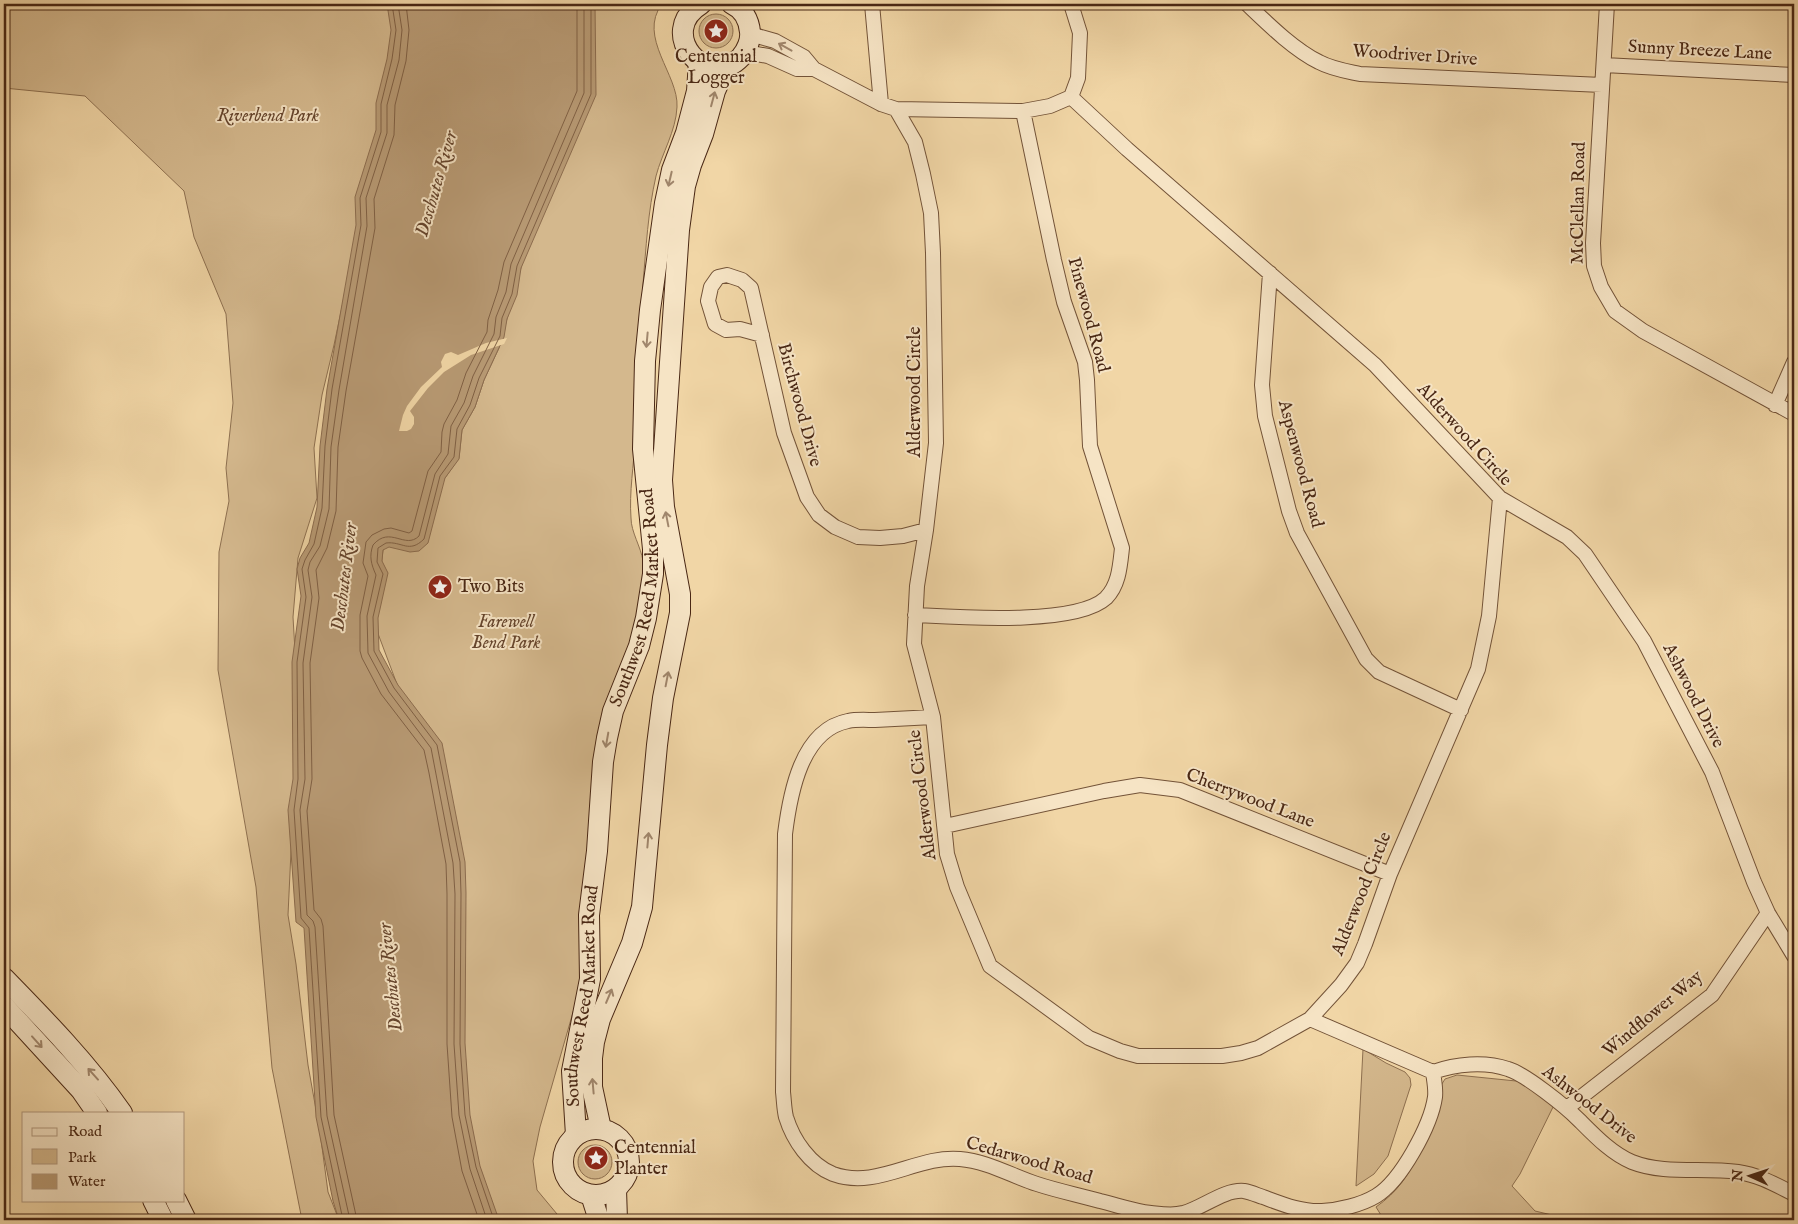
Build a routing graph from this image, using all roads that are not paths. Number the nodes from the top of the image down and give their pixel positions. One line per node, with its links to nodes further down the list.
1 (701, 4): 8 (main road)
2 (732, 4): 7 (main road)
3 (872, 4): 15 (street)
4 (1071, 4): 14 (street)
5 (1247, 4): 13 (street, Woodriver Drive)
6 (1607, 4): 9 (street, McClellan Road)
7 (748, 43): 10 (main road, Southwest Reed Market Road); 11 (street); 11 (street, one-way to 7)
8 (699, 62): 10 (main road); 40 (main road, Southwest Reed Market Road, one-way to 40)
9 (1604, 65): 12 (street, Sunny Breeze Lane); 13 (street, McClellan Road)
10 (726, 66): 39 (main road, Southwest Reed Market Road, one-way to 10)
11 (814, 70): 15 (street)
12 (1794, 75)
13 (1602, 85): 21 (street, McClellan Road)
14 (1071, 97): 17 (street); 18 (street, Alderwood Circle)
15 (881, 104): 16 (street)
16 (896, 109): 17 (street); 24 (street, Alderwood Circle)
17 (1023, 111): 25 (street, Pinewood Road)
18 (1270, 273): 23 (street, Alderwood Circle); 26 (street, Aspenwood Road)
19 (762, 336): 19 (street, Birchwood Drive); 24 (street, Birchwood Drive)
20 (1794, 362): 21 (street)
21 (1775, 405): 22 (street, McClellan Road)
22 (1794, 414)
23 (1500, 498): 26 (street, Alderwood Circle); 30 (street, Ashwood Drive)
24 (926, 530): 25 (street, Alderwood Circle)
25 (915, 615): 27 (street, Alderwood Circle)
26 (1461, 710): 29 (street, Alderwood Circle)
27 (933, 717): 28 (street, Alderwood Circle); 35 (street, Cedarwood Road)
28 (945, 826): 29 (street, Cherrywood Lane); 34 (street, Alderwood Circle)
29 (1390, 874): 34 (street, Alderwood Circle)
30 (1768, 913): 31 (street, Ashwood Drive); 36 (street, Windflower Way)
31 (1794, 956)
32 (4, 978): 38 (main road, one-way to 32)
33 (4, 1006): 37 (main road, one-way to 37)
34 (1310, 1019): 35 (street)
35 (1433, 1072): 36 (street, Ashwood Drive)
36 (1567, 1108): 42 (street, Ashwood Drive)
37 (96, 1112)
38 (121, 1112)
39 (601, 1129): 40 (main road, Southwest Reed Market Road); 41 (main road, Southwest Reed Market Road)
40 (576, 1135): 43 (main road)
41 (616, 1189): 43 (main road); 49 (main road)
42 (1794, 1194)
43 (591, 1196): 48 (main road)
44 (154, 1202): 46 (main road)
45 (177, 1202): 47 (main road)
46 (163, 1220)
47 (186, 1220)
48 (599, 1220)
49 (617, 1220)

